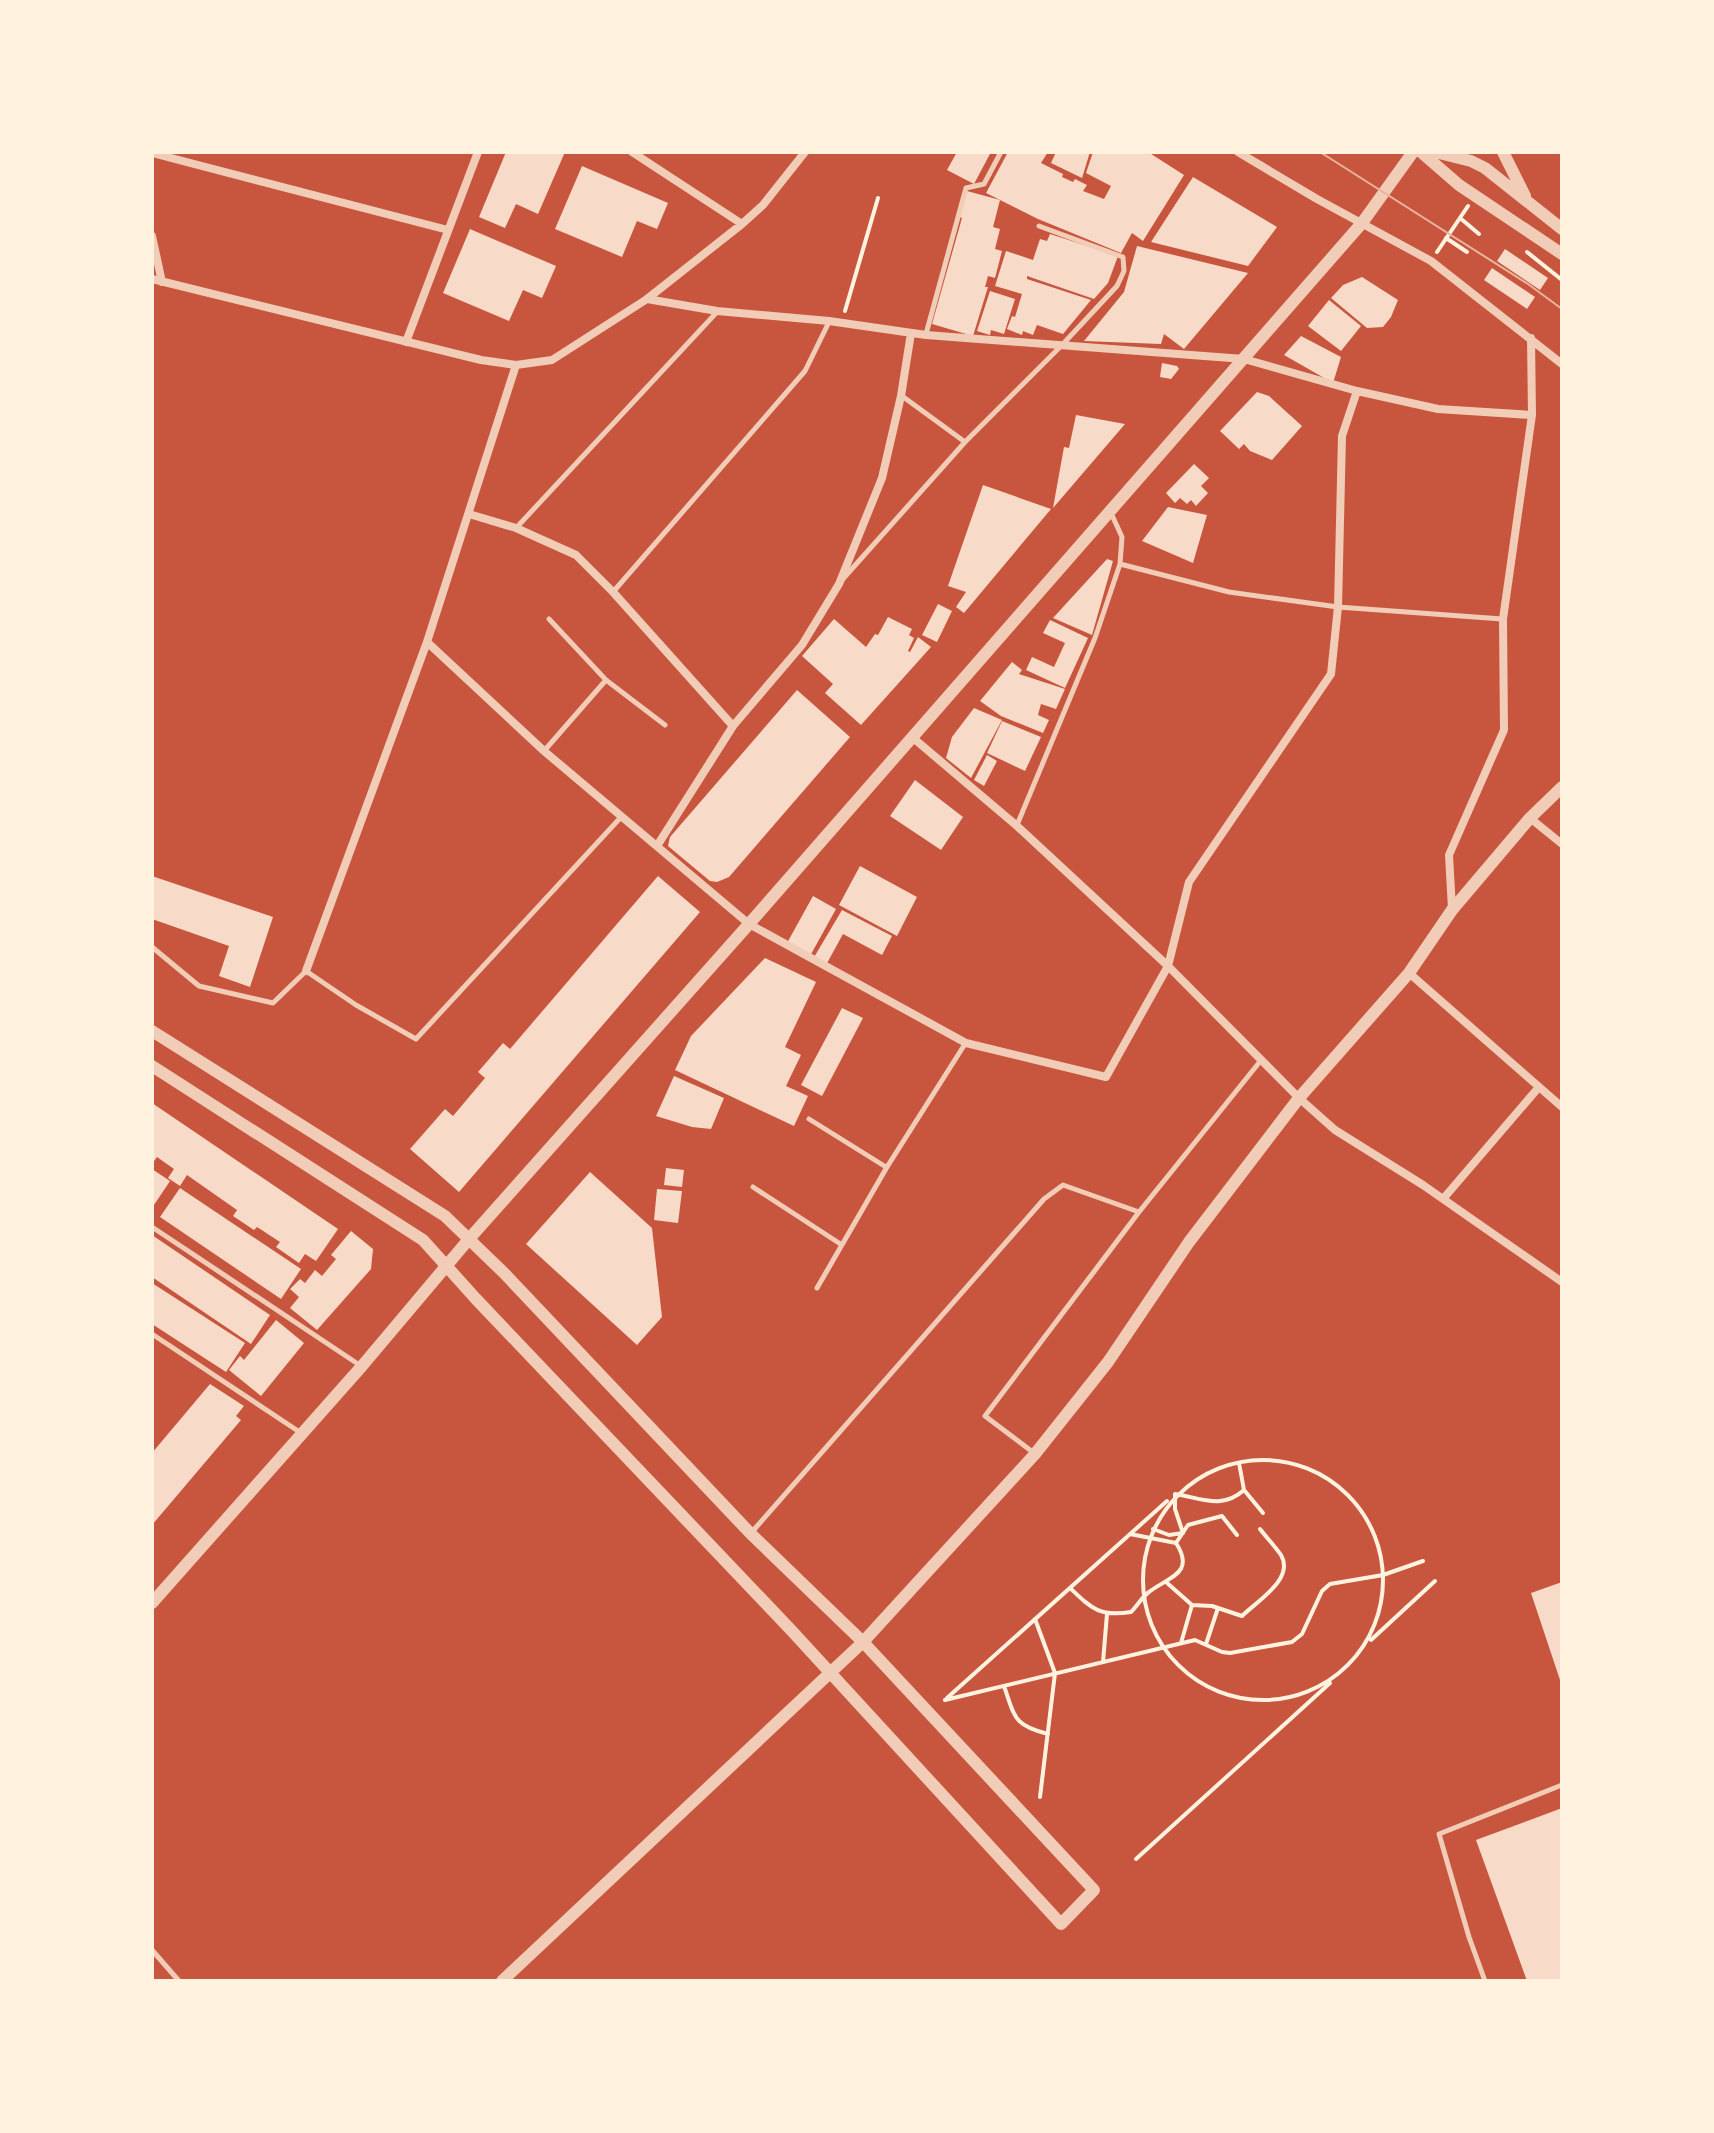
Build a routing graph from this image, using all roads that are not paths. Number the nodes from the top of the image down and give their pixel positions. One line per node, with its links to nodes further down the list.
1 (478, 152): 16 (street)
2 (632, 152): 13 (street)
3 (805, 152): 13 (street)
4 (1001, 152): 24 (lane)
5 (1238, 152): 12 (street)
6 (1413, 152): 12 (street)
7 (1421, 152): 18 (street)
8 (1435, 152): 11 (street)
9 (1503, 152): 11 (street)
10 (152, 153): 16 (street)
11 (1526, 199): 15 (street)
12 (1362, 223): 25 (street); 28 (street)
13 (742, 224): 20 (street)
14 (1039, 226): 27 (lane)
15 (1562, 229)
16 (448, 230): 26 (street)
17 (152, 236): 19 (street)
18 (1562, 254)
19 (157, 280): 26 (street)
20 (647, 299): 21 (street); 30 (street)
21 (717, 311): 22 (street); 37 (lane)
22 (829, 321): 23 (street); 40 (lane)
23 (911, 333): 24 (street); 32 (street)
24 (926, 335): 27 (street)
25 (1531, 338): 29 (street); 33 (street)
26 (406, 342): 30 (street)
27 (1062, 345): 28 (street); 34 (lane)
28 (1244, 359): 31 (street); 35 (street)
29 (1562, 364)
30 (516, 365): 36 (street)
31 (1357, 391): 33 (street); 41 (street)
32 (901, 396): 34 (lane); 39 (street)
33 (1532, 415): 43 (street)
34 (965, 442): 39 (lane)
35 (1110, 511): 38 (lane); 48 (street)
36 (469, 514): 37 (street); 44 (street)
37 (516, 528): 40 (street)
38 (1120, 564): 41 (lane); 53 (lane)
39 (839, 584): 47 (street)
40 (613, 592): 47 (street)
41 (1338, 607): 43 (lane); 59 (street)
42 (549, 619): 45 (lane)
43 (1503, 619): 56 (street)
44 (427, 642): 49 (street); 60 (street)
45 (606, 680): 46 (lane); 49 (lane)
46 (665, 725)
47 (733, 726): 55 (street)
48 (912, 737): 53 (street); 57 (street)
49 (544, 751): 51 (street)
50 (1562, 787): 52 (street)
51 (622, 816): 55 (street); 60 (lane)
52 (1530, 818): 54 (street); 56 (street)
53 (1017, 826): 59 (street)
54 (1562, 844)
55 (657, 846): 57 (street)
56 (1452, 910): 61 (street)
57 (749, 924): 63 (street); 75 (street)
58 (152, 947): 60 (lane)
59 (1168, 966): 63 (street); 64 (street)
60 (306, 971)
61 (1409, 973): 66 (street); 67 (street)
62 (152, 1031): 75 (street)
63 (966, 1043): 70 (lane)
64 (1262, 1059): 67 (street); 73 (lane)
65 (152, 1066): 77 (street)
66 (1539, 1087): 68 (street); 72 (street)
67 (1299, 1098): 72 (street); 83 (street)
68 (1562, 1107)
69 (809, 1119): 70 (lane)
70 (887, 1167): 76 (lane)
71 (753, 1187): 76 (lane)
72 (1443, 1199): 78 (street)
73 (1139, 1212): 83 (lane); 84 (lane)
74 (152, 1227): 81 (lane)
75 (469, 1239): 77 (street); 84 (street)
76 (842, 1245): 79 (lane)
77 (447, 1266): 81 (street); 87 (street)
78 (1562, 1282)
79 (817, 1288)
80 (152, 1334): 82 (lane)
81 (362, 1366): 82 (street)
82 (302, 1434): 85 (street)
83 (1035, 1454): 86 (street)
84 (751, 1534): 86 (street)
85 (152, 1603)
86 (863, 1642): 87 (street); 87 (street)
87 (829, 1673): 91 (street)
88 (1562, 1785): 92 (lane)
89 (152, 1950): 90 (lane)
90 (179, 1981)
91 (502, 1981)
92 (1485, 1981)

